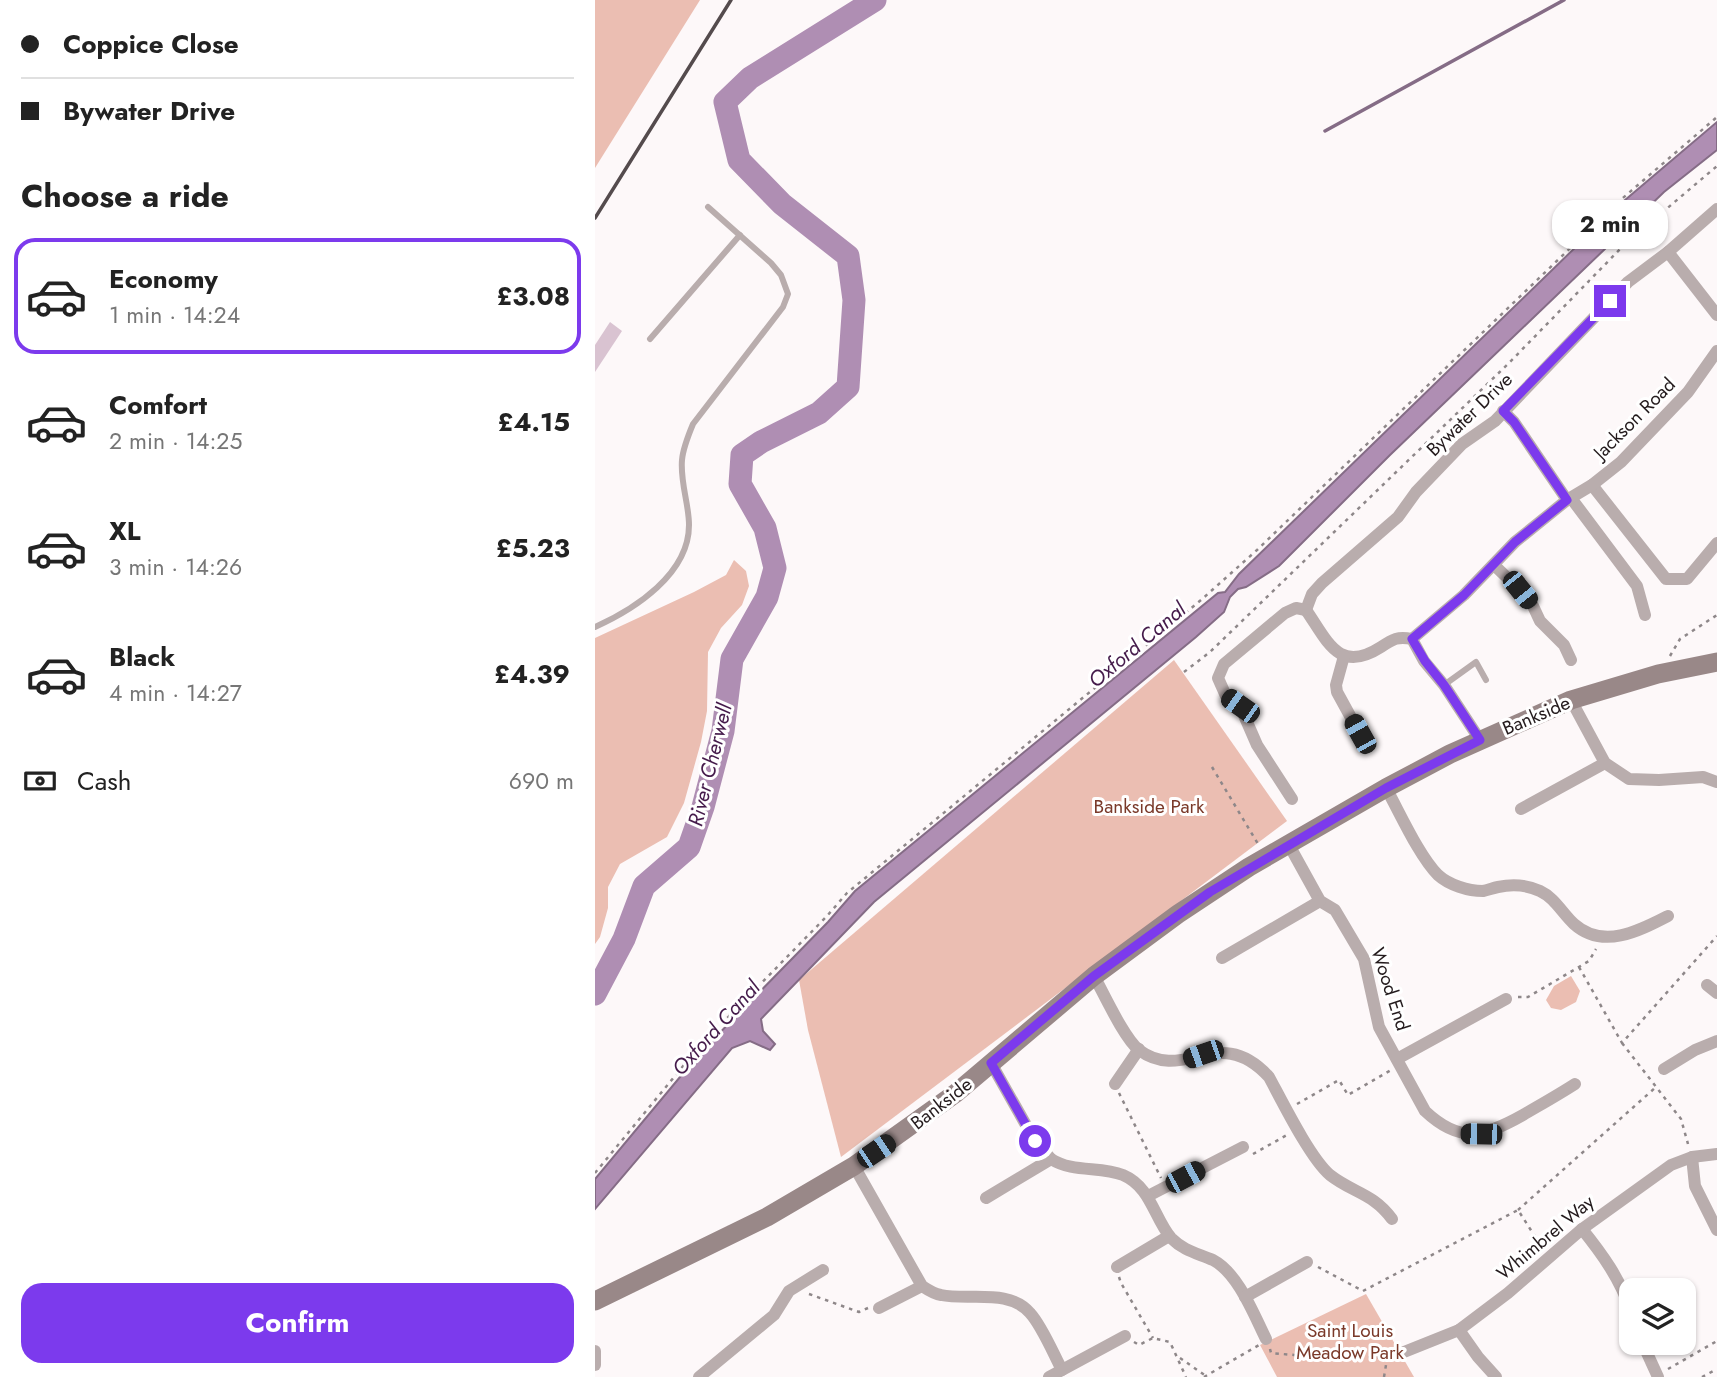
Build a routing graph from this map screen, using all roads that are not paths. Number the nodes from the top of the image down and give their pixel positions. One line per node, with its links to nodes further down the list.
1 (708, 207): 3 (lane)
2 (1717, 209): 4 (street, Bywater Drive)
3 (740, 235): 6 (lane); 15 (lane)
4 (1668, 252): 5 (street); 8 (street, Bywater Drive)
5 (1717, 315)
6 (650, 339)
7 (1717, 351): 9 (street, Jackson Road)
8 (1503, 411): 10 (street); 13 (street, Bywater Drive)
9 (1593, 485): 10 (street, Jackson Road); 11 (street)
10 (1569, 499): 12 (street, Jackson Road); 14 (street)
11 (1717, 543)
12 (1494, 565): 16 (street, Jackson Road); 18 (street)
13 (1306, 610): 17 (street); 28 (street)
14 (1645, 615)
15 (595, 627)
16 (1408, 638): 17 (street, Jackson Road); 21 (street)
17 (1345, 656): 23 (street)
18 (1571, 660)
19 (1717, 662): 22 (street, Bankside)
20 (1486, 680): 21 (lane)
21 (1444, 685): 24 (street)
22 (1571, 700): 24 (street, Bankside); 25 (street)
23 (1360, 734)
24 (1480, 740): 27 (street, Bankside)
25 (1605, 764): 26 (street); 29 (street)
26 (1717, 782)
27 (1386, 788): 30 (street, Bankside); 32 (street)
28 (1292, 799)
29 (1521, 809)
30 (1289, 845): 31 (street, Wood End); 34 (street, Bankside)
31 (1320, 901): 33 (street); 38 (street, Wood End)
32 (1668, 916)
33 (1221, 958)
34 (1094, 976): 37 (street); 39 (street, Bankside)
35 (1506, 999): 38 (street, Wood End)
36 (1717, 1041): 40 (street)
37 (1139, 1049): 41 (street); 50 (street)
38 (1399, 1062): 42 (street, Wood End)
39 (991, 1063): 46 (street); 47 (street, Bankside)
40 (1664, 1069)
41 (1115, 1084)
42 (1575, 1084)
43 (1243, 1147): 48 (street)
44 (1717, 1154): 45 (street, Whimbrel Way)
45 (1692, 1157): 51 (street, Whimbrel Way); 52 (street)
46 (1051, 1159): 48 (street); 49 (street)
47 (853, 1166): 58 (street); 60 (street, Bankside)
48 (1148, 1196): 53 (street)
49 (986, 1198)
50 (1392, 1219)
51 (1582, 1229): 57 (street); 62 (street, Whimbrel Way)
52 (1717, 1230)
53 (1169, 1236): 55 (street); 59 (street)
54 (1307, 1262): 59 (street)
55 (1117, 1267)
56 (823, 1270): 71 (street)
57 (1619, 1284)
58 (922, 1286): 61 (street); 69 (street)
59 (1245, 1297): 64 (street)
60 (595, 1301)
61 (879, 1308)
62 (1459, 1330): 66 (street, Whimbrel Way); 73 (street)
63 (1125, 1336): 69 (street)
64 (1266, 1339)
65 (595, 1351): 68 (street)
66 (1399, 1354)
67 (1648, 1355): 70 (street)
68 (595, 1365)
69 (1062, 1370): 72 (street)
70 (1658, 1376)
71 (699, 1377)
72 (1049, 1377)
73 (1496, 1377)

